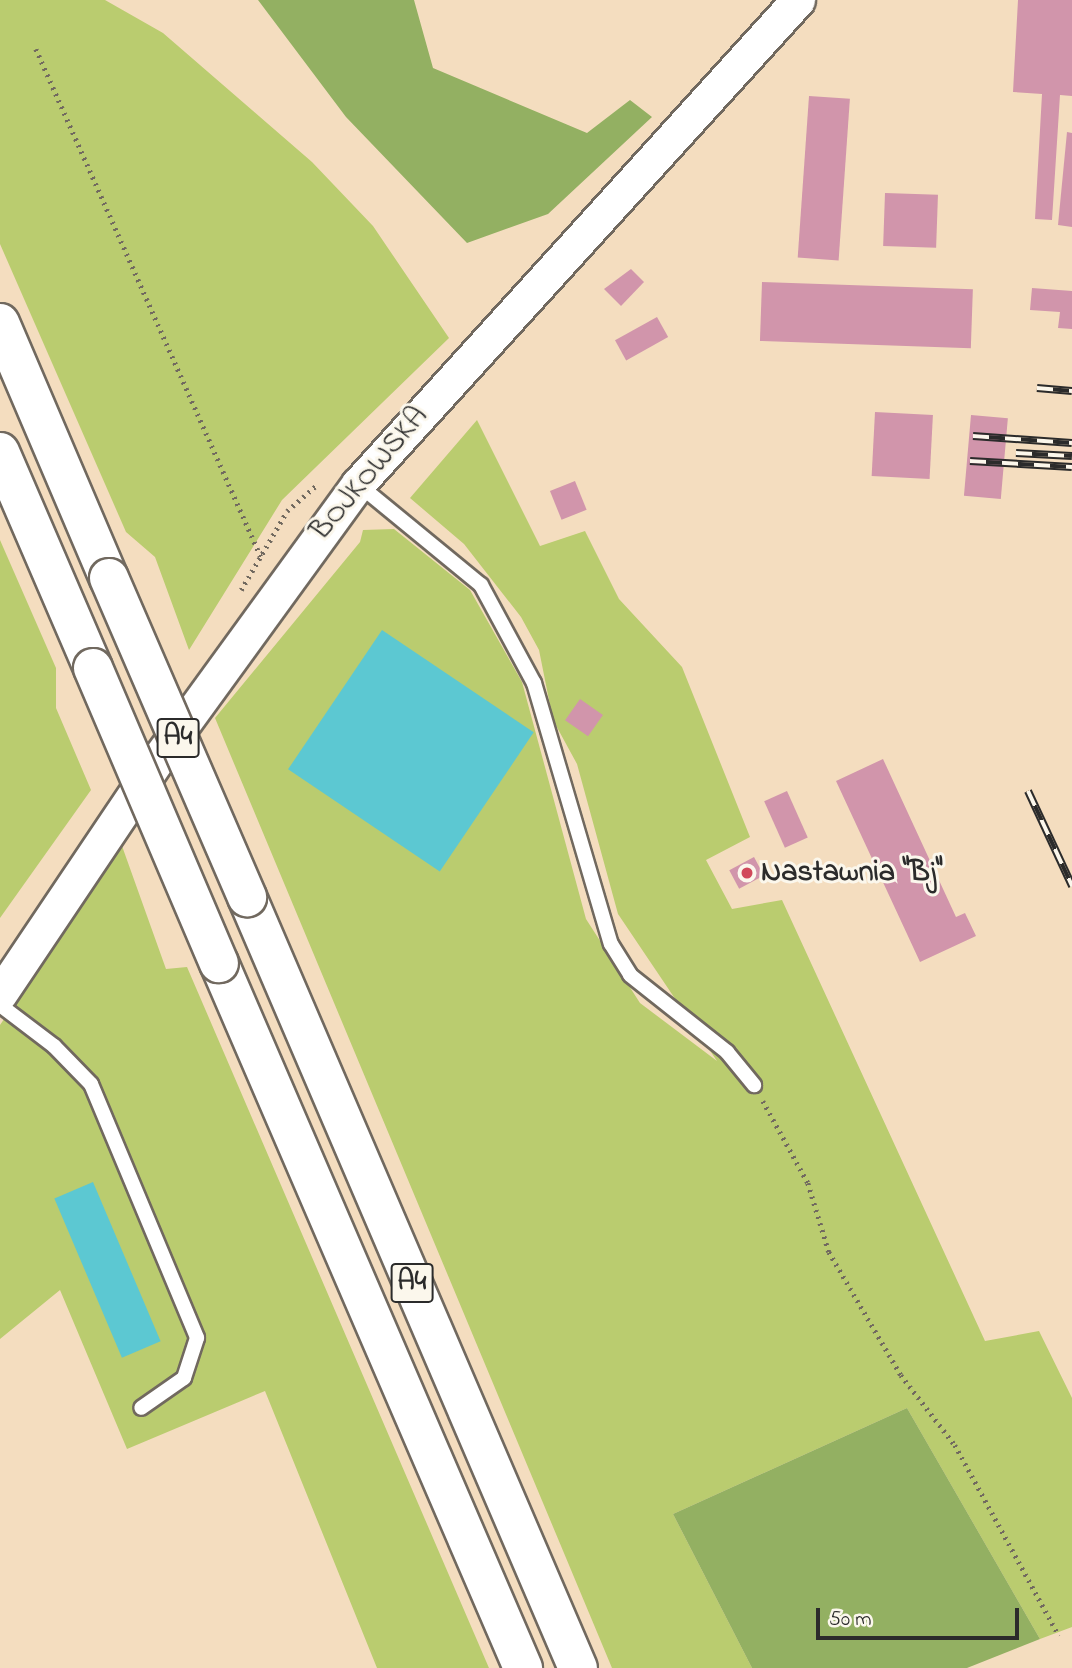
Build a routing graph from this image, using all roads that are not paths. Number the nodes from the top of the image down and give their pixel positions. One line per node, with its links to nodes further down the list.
1 (798, 0): 4 (street, BOJKOWSKA)
2 (0, 323): 10 (highway, A4, bridge)
3 (0, 452): 9 (highway, A4, bridge)
4 (358, 484): 5 (street, BOJKOWSKA); 7 (lane)
5 (0, 993)
6 (0, 1005): 8 (lane)
7 (754, 1085)
8 (141, 1408)
9 (523, 1668)
10 (578, 1668)

